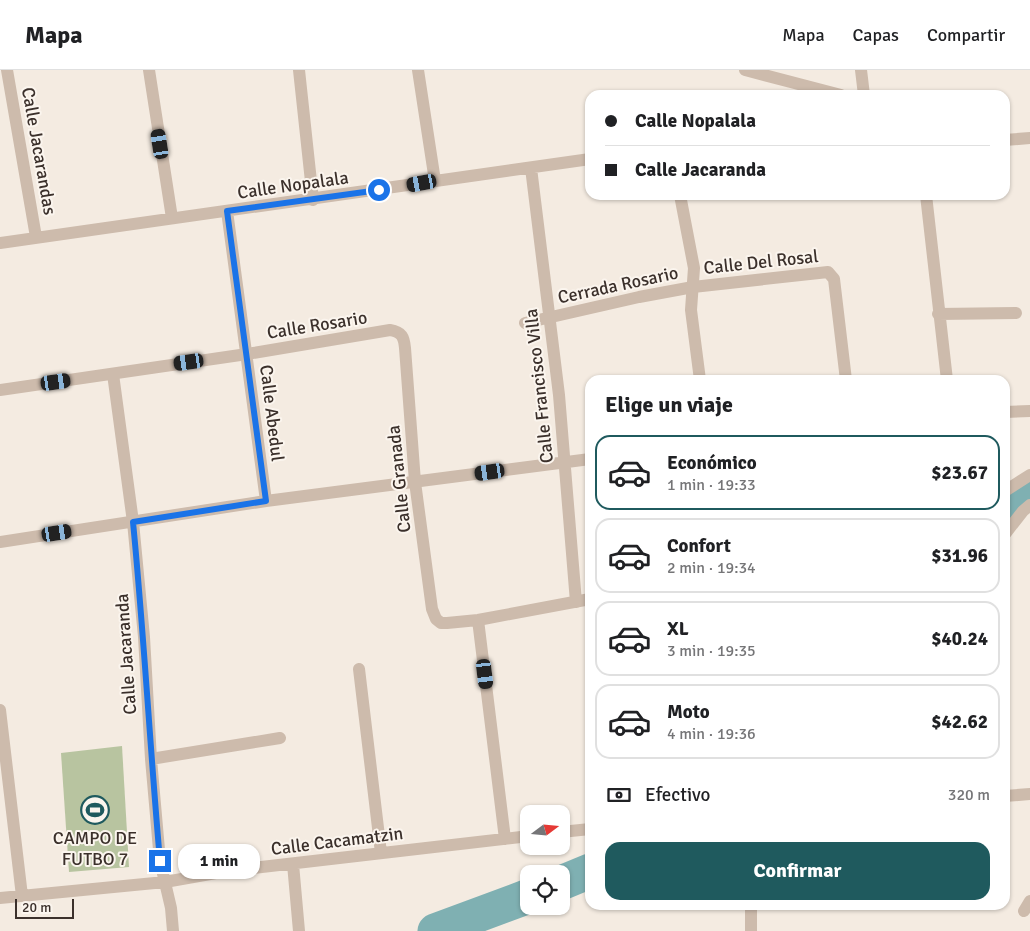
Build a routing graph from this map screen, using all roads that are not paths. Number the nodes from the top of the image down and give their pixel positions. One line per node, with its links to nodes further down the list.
1 (7, 70): 19 (street, Calle Jacarandas)
2 (149, 70): 18 (street)
3 (299, 70): 14 (street)
4 (418, 70): 13 (street)
5 (744, 70): 7 (street)
6 (861, 70): 8 (street)
7 (822, 90)
8 (863, 90)
9 (1030, 138): 10 (street)
10 (1010, 140)
11 (585, 160): 12 (street, Calle Nopalala)
12 (531, 168): 13 (street, Calle Nopalala); 24 (street, Calle Francisco Villa)
13 (435, 181): 14 (street, Calle Nopalala)
14 (313, 200): 17 (street, Calle Nopalala)
15 (681, 200): 21 (street)
16 (927, 200): 23 (street)
17 (227, 211): 18 (street, Calle Nopalala); 27 (street, Calle Abedul)
18 (172, 218): 19 (street, Calle Nopalala)
19 (36, 237): 20 (street, Calle Nopalala)
20 (0, 243)
21 (693, 287): 24 (street, Cerrada Rosario); 29 (street); 30 (street, Calle Del Rosal)
22 (1016, 312): 23 (street)
23 (938, 314): 31 (street)
24 (550, 317): 25 (street, Cerrada Rosario); 36 (street, Calle Francisco Villa)
25 (524, 323)
26 (401, 334): 27 (street, Calle Rosario); 38 (street, Calle Granada)
27 (247, 354): 28 (street, Calle Rosario); 40 (street, Calle Abedul)
28 (113, 374): 32 (street, Calle Rosario); 42 (street, Calle Jacaranda)
29 (699, 375)
30 (845, 375)
31 (946, 375)
32 (0, 390)
33 (1030, 411): 34 (street)
34 (1010, 412)
35 (585, 460): 36 (street)
36 (565, 462): 38 (street); 46 (street, Calle Francisco Villa)
37 (1030, 475): 39 (street)
38 (415, 482): 40 (street); 47 (street, Calle Granada)
39 (1010, 488)
40 (266, 501): 42 (street)
41 (1030, 505): 43 (street)
42 (133, 522): 44 (street); 52 (street, Calle Jacaranda)
43 (1010, 526)
44 (0, 542)
45 (585, 600): 46 (street)
46 (576, 602): 47 (street)
47 (478, 620): 58 (street)
48 (359, 669): 59 (street)
49 (0, 710): 51 (street)
50 (280, 738): 52 (street)
51 (3, 759): 62 (street)
52 (151, 759): 61 (street, Calle Jacaranda)
53 (1030, 794): 54 (street)
54 (1010, 796)
55 (585, 830): 56 (street)
56 (570, 831)
57 (520, 837): 58 (street, Calle Cacamatzin)
58 (505, 839): 59 (street, Calle Cacamatzin)
59 (381, 853): 60 (street, Calle Cacamatzin)
60 (293, 864): 61 (street, Calle Cacamatzin); 66 (street)
61 (165, 882): 62 (street, Calle Cacamatzin); 65 (street, Calle Jacaranda)
62 (22, 896): 63 (street, Calle Cacamatzin)
63 (0, 898)
64 (751, 910): 67 (street)
65 (173, 931)
66 (299, 931)
67 (751, 931)

